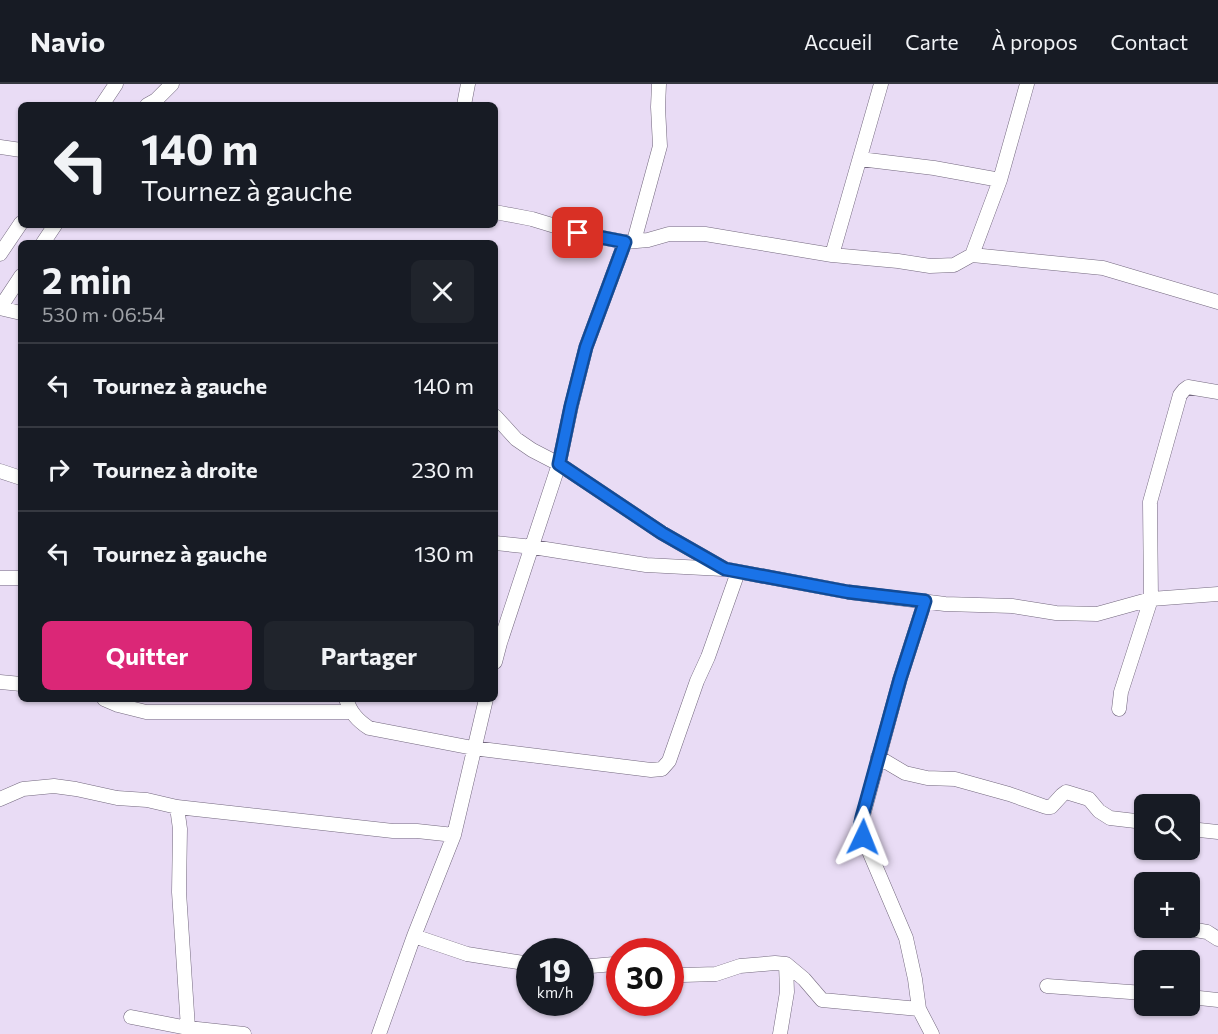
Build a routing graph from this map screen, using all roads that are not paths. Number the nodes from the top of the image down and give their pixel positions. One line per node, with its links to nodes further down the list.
1 (116, 84): 7 (street)
2 (172, 84): 8 (street)
3 (468, 84): 9 (street)
4 (659, 84): 16 (street)
5 (882, 84): 12 (street)
6 (1026, 84): 13 (street)
7 (104, 102)
8 (152, 102)
9 (465, 102)
10 (0, 147): 11 (street)
11 (18, 150)
12 (860, 159): 13 (street); 18 (street)
13 (1000, 180): 19 (street)
14 (498, 213): 16 (street)
15 (18, 227): 17 (street)
16 (629, 242): 18 (street); 26 (street)
17 (0, 254)
18 (832, 255): 19 (street)
19 (972, 255): 21 (street)
20 (18, 281): 22 (street)
21 (1218, 302)
22 (0, 308): 23 (street)
23 (18, 312)
24 (1218, 392): 35 (street)
25 (498, 420): 26 (street)
26 (559, 464): 30 (street); 31 (street)
27 (0, 471): 28 (street)
28 (18, 477)
29 (498, 543): 30 (street)
30 (533, 547): 31 (street); 37 (street)
31 (731, 570): 36 (street); 44 (street)
32 (0, 578): 33 (street)
33 (18, 578)
34 (1218, 594): 35 (street)
35 (1152, 598): 36 (street); 43 (street)
36 (925, 601): 45 (street)
37 (498, 640)
38 (0, 682): 39 (street)
39 (18, 684)
40 (111, 702): 42 (street)
41 (485, 702): 44 (street)
42 (348, 706): 44 (street)
43 (1119, 709)
44 (473, 748): 51 (street)
45 (878, 757): 48 (street); 62 (street)
46 (0, 799): 47 (street)
47 (177, 807): 51 (street); 64 (street)
48 (1134, 821)
49 (1200, 831): 50 (street)
50 (1218, 832)
51 (454, 835): 53 (street)
52 (1200, 931): 54 (street)
53 (414, 936): 55 (street); 66 (street)
54 (1218, 939)
55 (516, 962)
56 (786, 964): 57 (street); 62 (street); 67 (street)
57 (684, 975)
58 (1047, 986): 59 (street)
59 (1134, 992)
60 (1200, 998): 61 (street)
61 (1218, 1000)
62 (920, 1009): 68 (street)
63 (131, 1017): 64 (street)
64 (187, 1031): 65 (street)
65 (244, 1034)
66 (379, 1034)
67 (780, 1034)
68 (932, 1034)

